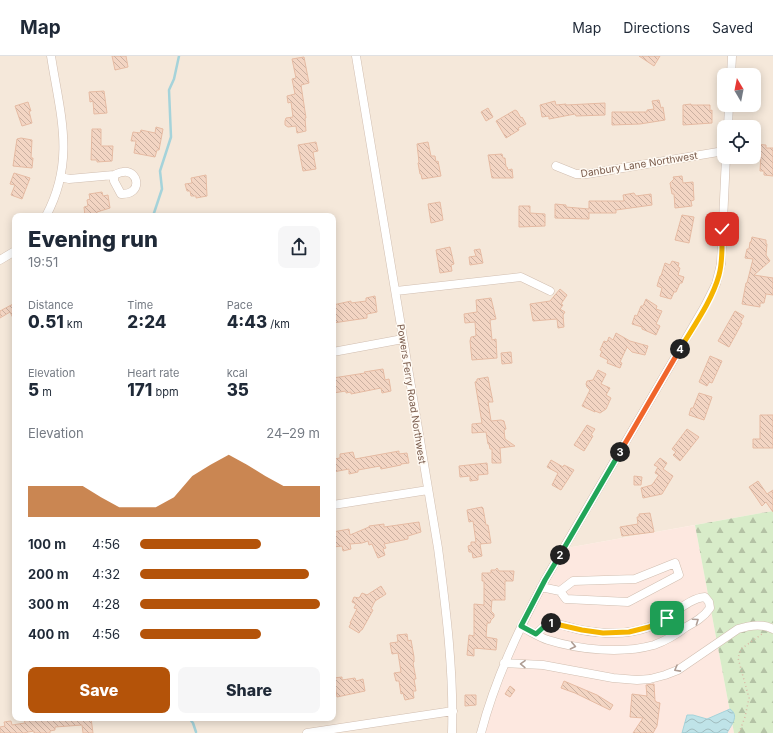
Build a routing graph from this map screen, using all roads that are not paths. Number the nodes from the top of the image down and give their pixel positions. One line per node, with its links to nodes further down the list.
1 (51, 56): 9 (street)
2 (356, 56): 13 (street, Powers Ferry Road Northwest)
3 (732, 56): 4 (street)
4 (731, 68)
5 (717, 152): 7 (street, Danbury Lane Northwest)
6 (726, 164): 19 (street)
7 (556, 166)
8 (114, 175): 9 (street)
9 (61, 177): 10 (street)
10 (47, 213)
11 (12, 253): 12 (street)
12 (0, 260)
13 (396, 291): 14 (street); 15 (street, Powers Ferry Road Northwest)
14 (550, 291)
15 (403, 339): 16 (street); 17 (street, Powers Ferry Road Northwest)
16 (336, 351)
17 (428, 490): 18 (street); 25 (street, Powers Ferry Road Northwest)
18 (336, 505)
19 (541, 587): 20 (street); 21 (street)
20 (560, 591): 20 (street)
21 (521, 626): 23 (street); 24 (street)
22 (773, 629): 24 (street, one-way to 24)
23 (536, 634): 23 (street, one-way to 23)
24 (504, 664): 28 (street)
25 (453, 712): 26 (street); 27 (street, Powers Ferry Road Northwest)
26 (307, 733)
27 (452, 733)
28 (481, 733)

